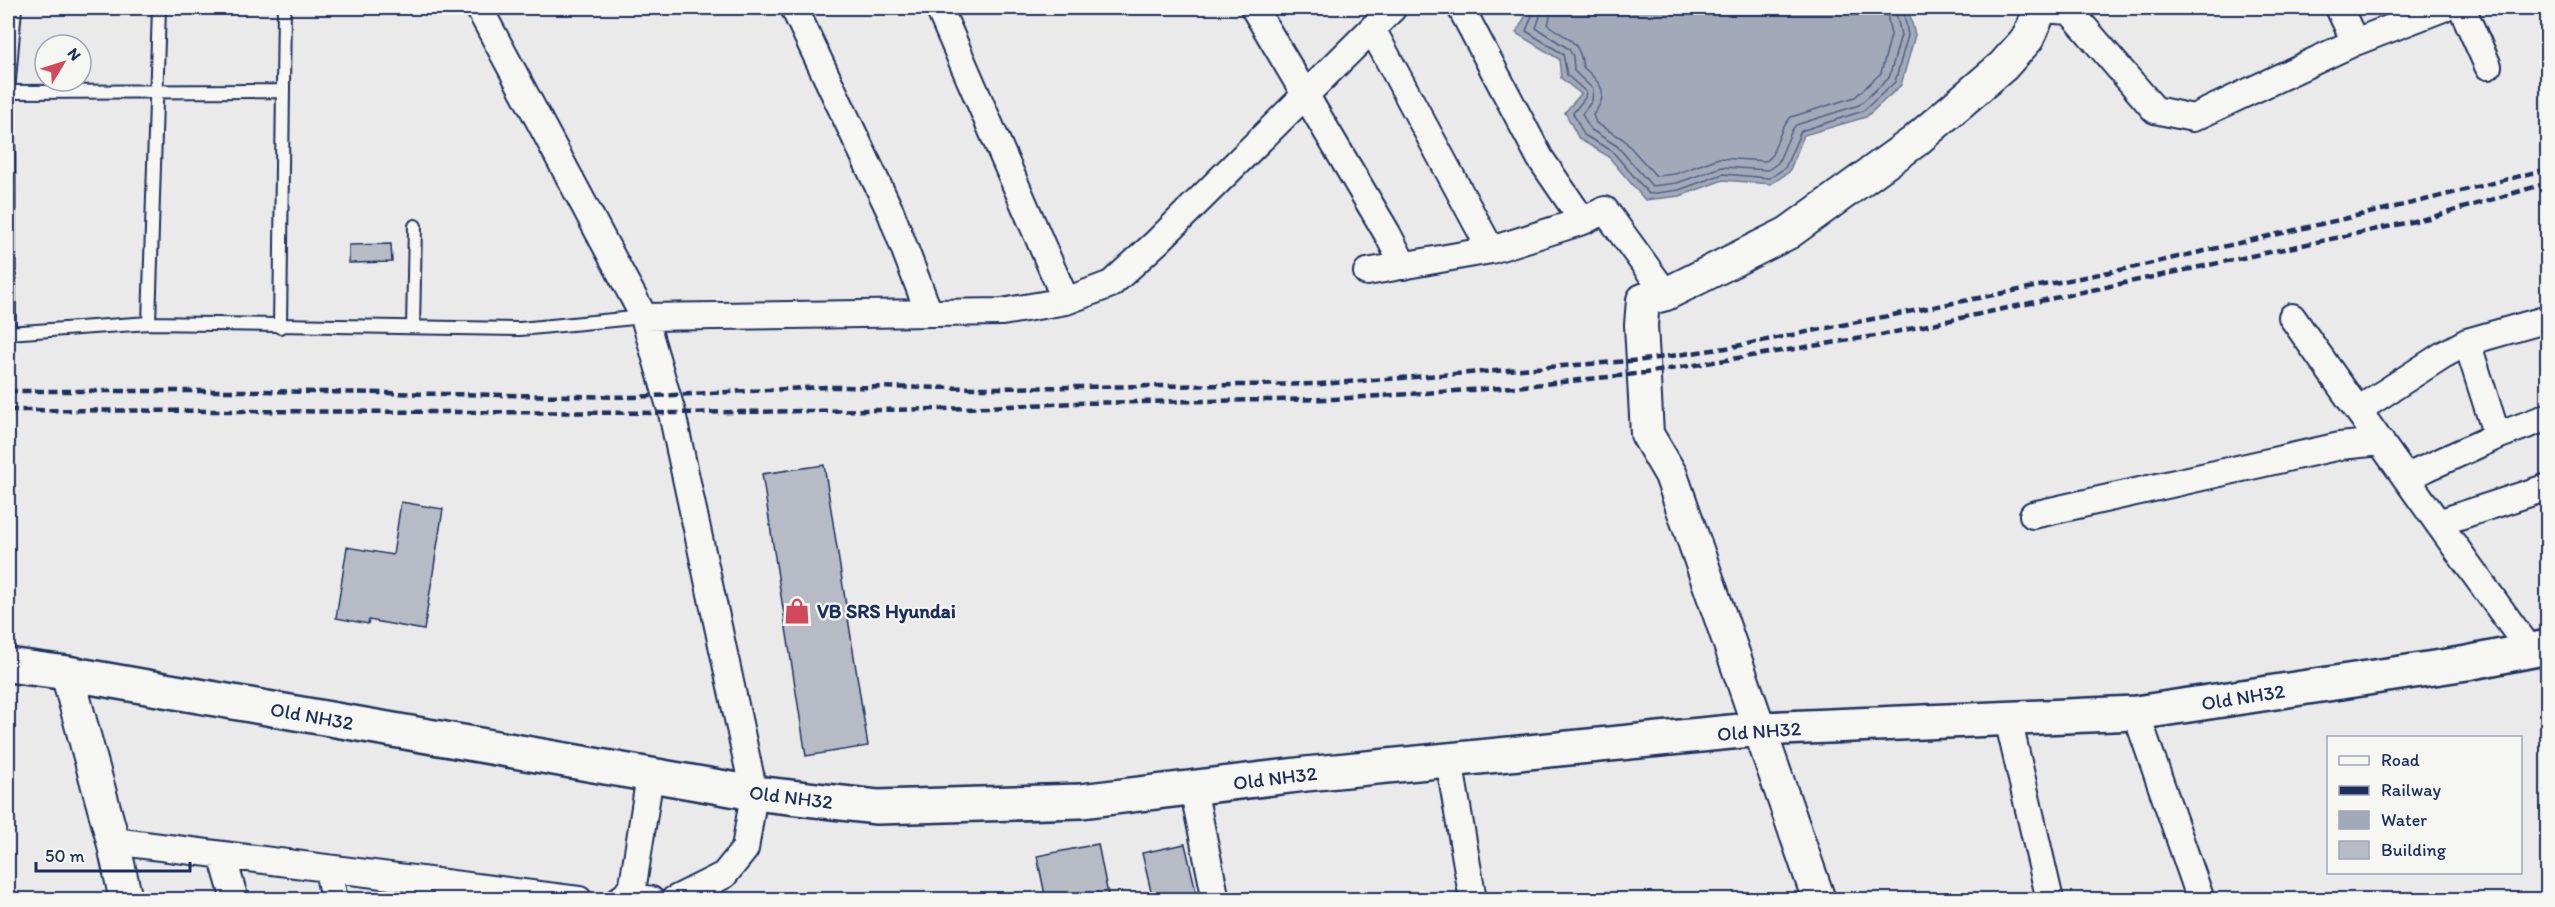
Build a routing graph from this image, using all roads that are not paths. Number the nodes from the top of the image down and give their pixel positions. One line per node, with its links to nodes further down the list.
1 (15, 8): 18 (lane)
2 (159, 8): 19 (lane)
3 (284, 8): 17 (lane)
4 (479, 8): 29 (street)
5 (794, 8): 28 (street)
6 (939, 8): 27 (street)
7 (1254, 8): 20 (street)
8 (1392, 8): 14 (street)
9 (1461, 8): 21 (street)
10 (2041, 8): 15 (street); 26 (street)
11 (2339, 8): 15 (street)
12 (2443, 8): 15 (street)
13 (2462, 8): 16 (street)
14 (1372, 29): 20 (street); 23 (street)
15 (2355, 42)
16 (2488, 66)
17 (283, 90): 19 (lane); 33 (lane)
18 (8, 92): 19 (lane); 35 (lane)
19 (158, 93): 32 (lane)
20 (1305, 93): 24 (street); 27 (street)
21 (1583, 221): 23 (street); 26 (street)
22 (415, 226): 34 (lane)
23 (1491, 250): 24 (street)
24 (1404, 266): 25 (street)
25 (1367, 273)
26 (1666, 294): 50 (street)
27 (1066, 302): 28 (street)
28 (929, 313): 29 (street)
29 (644, 317): 34 (lane); 54 (street)
30 (2292, 318): 37 (street)
31 (2547, 319): 36 (street)
32 (149, 323): 33 (lane); 35 (lane)
33 (280, 327): 34 (lane)
34 (413, 327)
35 (8, 333)
36 (2467, 342): 37 (street); 39 (street)
37 (2358, 410): 40 (street)
38 (2547, 417): 39 (street)
39 (2497, 436): 41 (street)
40 (2381, 442): 41 (street); 43 (street)
41 (2407, 477): 44 (street)
42 (2547, 487): 44 (street)
43 (2033, 515)
44 (2438, 523): 45 (street)
45 (2539, 648): 48 (main road, Old NH32)
46 (8, 665): 47 (main road, Old NH32)
47 (67, 673): 52 (main road, Old NH32); 55 (street)
48 (2136, 713): 49 (main road, Old NH32); 70 (street)
49 (2008, 719): 50 (main road, Old NH32); 69 (street)
50 (1761, 729): 51 (main road, Old NH32); 68 (street)
51 (1449, 760): 53 (main road, Old NH32); 67 (street)
52 (650, 775): 54 (main road, Old NH32); 60 (street)
53 (1193, 788): 54 (main road, Old NH32); 66 (street)
54 (754, 793): 65 (street)
55 (113, 841): 56 (street); 61 (street)
56 (222, 855): 57 (street); 62 (street)
57 (328, 869): 58 (street); 63 (street)
58 (423, 890): 59 (street)
59 (534, 896): 64 (street)
60 (632, 898)
61 (126, 900)
62 (235, 900)
63 (334, 900)
64 (579, 900)
65 (674, 900)
66 (1216, 900)
67 (1473, 900)
68 (1819, 900)
69 (2050, 900)
70 (2201, 900)

